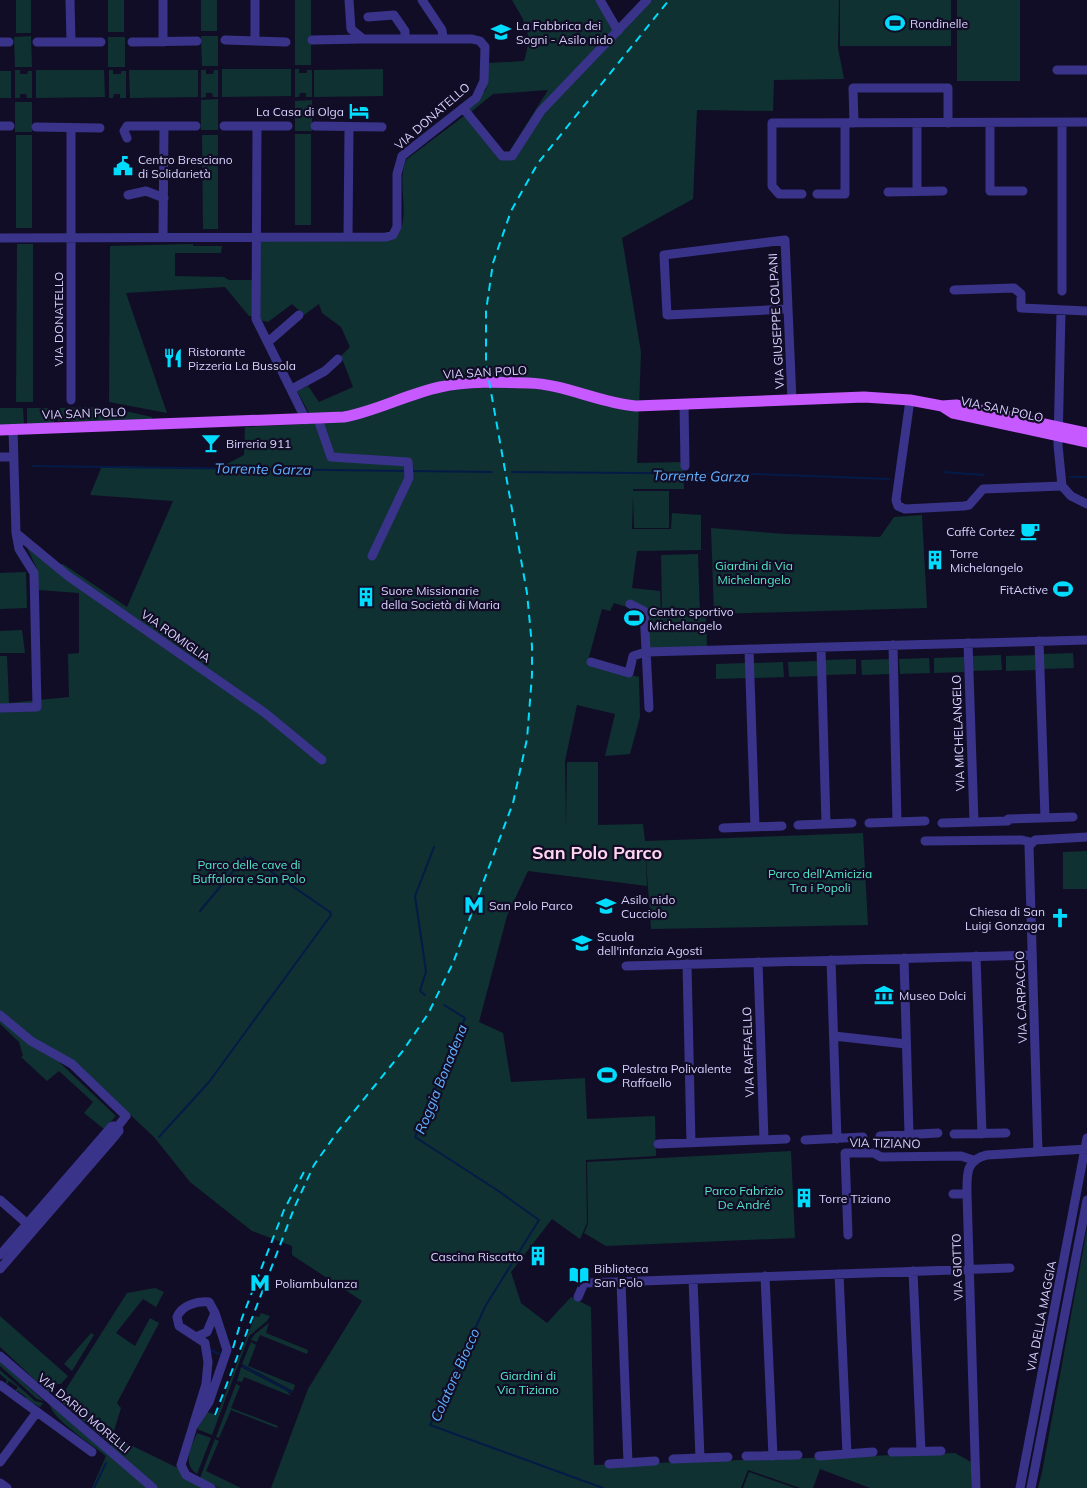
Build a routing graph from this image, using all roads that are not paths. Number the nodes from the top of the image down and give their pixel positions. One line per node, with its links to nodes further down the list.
1 (70, 0): 18 (street)
2 (163, 0): 21 (street)
3 (255, 0): 16 (street)
4 (349, 0): 14 (street)
5 (422, 0): 10 (street)
6 (600, 0): 9 (street)
7 (647, 0): 9 (street)
8 (368, 16): 11 (street)
9 (618, 31): 25 (street)
10 (443, 38): 11 (street); 25 (street, VIA DONATELLO)
11 (405, 39): 14 (street)
12 (225, 40): 16 (street)
13 (312, 40): 14 (street)
14 (363, 40)
15 (196, 41): 21 (street)
16 (256, 41): 22 (street)
17 (37, 42): 18 (street)
18 (71, 42): 19 (street)
19 (101, 42)
20 (132, 42): 21 (street)
21 (163, 42)
22 (286, 42)
23 (1057, 70): 24 (street)
24 (1087, 70)
25 (463, 108): 52 (street, VIA DONATELLO)
26 (1087, 122): 29 (street)
27 (849, 123): 28 (street); 30 (street); 48 (street); 49 (street)
28 (948, 123): 30 (street); 31 (street)
29 (1062, 123): 31 (street); 58 (street)
30 (917, 124): 47 (street)
31 (990, 124): 45 (street)
32 (164, 126): 33 (street); 43 (street); 51 (street)
33 (196, 126)
34 (224, 126): 35 (street)
35 (257, 126): 36 (street); 55 (street)
36 (288, 126)
37 (315, 126): 38 (street, VIA DONATELLO)
38 (349, 126): 39 (street, VIA DONATELLO); 52 (street)
39 (382, 126)
40 (36, 127): 41 (street)
41 (71, 128): 42 (street); 53 (street, VIA DONATELLO)
42 (100, 128)
43 (128, 138)
44 (943, 191): 47 (street)
45 (1023, 191)
46 (888, 192): 47 (street)
47 (917, 192)
48 (802, 194)
49 (817, 194)
50 (128, 195): 51 (street)
51 (164, 198): 54 (street)
52 (348, 236): 55 (street, VIA DONATELLO)
53 (70, 237): 54 (street, VIA DONATELLO); 56 (street, VIA DONATELLO); 66 (street, VIA DONATELLO)
54 (163, 237): 55 (street, VIA DONATELLO)
55 (256, 237): 63 (street)
56 (0, 238)
57 (954, 290): 61 (street)
58 (1062, 291)
59 (787, 309): 59 (street, VIA GIUSEPPE COLPANI); 67 (street, VIA GIUSEPPE COLPANI)
60 (1087, 311): 61 (street)
61 (1061, 312): 73 (street)
62 (298, 315): 63 (street)
63 (268, 342): 65 (street)
64 (338, 359): 65 (street)
65 (292, 390): 70 (street)
66 (71, 400)
67 (792, 400): 68 (main road, VIA SAN POLO); 69 (main road, VIA SAN POLO)
68 (910, 400): 73 (main road, VIA SAN POLO); 79 (street)
69 (684, 404): 70 (main road, VIA SAN POLO); 78 (street)
70 (312, 419): 71 (main road, VIA SAN POLO); 82 (street)
71 (14, 429): 72 (main road, VIA SAN POLO); 77 (street)
72 (0, 430)
73 (1059, 431): 74 (main road, VIA SAN POLO); 75 (main road, VIA SAN POLO); 79 (street)
74 (1087, 433)
75 (1087, 442)
76 (0, 457): 77 (street)
77 (13, 458): 81 (street)
78 (685, 466)
79 (1062, 486): 80 (street)
80 (1087, 504)
81 (16, 533): 92 (street); 94 (street, VIA ROMIGLIA)
82 (372, 556)
83 (630, 604): 90 (street)
84 (1087, 640): 85 (street)
85 (1039, 641): 86 (street); 96 (street)
86 (968, 643): 87 (street); 99 (street, VIA MICHELANGELO)
87 (893, 645): 88 (street); 98 (street)
88 (821, 647): 89 (street); 103 (street)
89 (749, 649): 90 (street); 106 (street)
90 (646, 652): 91 (street); 93 (street)
91 (591, 662)
92 (0, 708)
93 (649, 708)
94 (322, 760)
95 (1073, 817): 96 (street)
96 (1045, 818): 99 (street)
97 (925, 821): 98 (street)
98 (897, 822): 101 (street)
99 (974, 822): 102 (street)
100 (852, 823): 103 (street)
101 (869, 823)
102 (942, 823)
103 (826, 824): 104 (street)
104 (798, 825)
105 (782, 826): 106 (street)
106 (755, 827): 107 (street)
107 (723, 828)
108 (1087, 837): 110 (street)
109 (925, 842): 110 (street)
110 (1030, 842): 111 (street, VIA CARPACCIO)
111 (1032, 955): 112 (street); 138 (street, VIA CARPACCIO)
112 (976, 956): 113 (street); 126 (street)
113 (904, 958): 114 (street); 120 (street)
114 (831, 960): 115 (street); 119 (street)
115 (758, 962): 116 (street); 133 (street, VIA RAFFAELLO)
116 (687, 964): 117 (street); 135 (street)
117 (626, 966)
118 (0, 1015): 121 (street)
119 (834, 1036): 120 (street); 132 (street)
120 (906, 1044): 124 (street)
121 (118, 1126): 127 (street); 139 (street)
122 (938, 1133): 124 (street)
123 (1006, 1133): 126 (street)
124 (909, 1134): 128 (street)
125 (954, 1134): 126 (street)
126 (982, 1134)
127 (104, 1135): 139 (street); 143 (street)
128 (880, 1136)
129 (863, 1137): 132 (street)
130 (1087, 1138): 137 (street, VIA DELLA MAGGIA)
131 (786, 1139): 133 (street)
132 (837, 1139): 134 (street)
133 (764, 1140): 135 (street)
134 (804, 1140)
135 (691, 1143): 136 (street)
136 (658, 1144)
137 (1086, 1149): 138 (street); 187 (street, VIA DELLA MAGGIA)
138 (1038, 1152): 140 (street)
139 (97, 1157): 146 (street)
140 (973, 1160): 142 (street, VIA GIOTTO); 148 (street, VIA TIZIANO)
141 (952, 1194): 142 (street)
142 (967, 1194): 152 (street, VIA GIOTTO)
143 (52, 1195): 146 (street); 149 (street)
144 (0, 1200): 147 (street)
145 (1087, 1200): 188 (street, VIA DELLA MAGGIA)
146 (54, 1205): 149 (street)
147 (24, 1220)
148 (848, 1234)
149 (4, 1254): 151 (street)
150 (1010, 1268): 152 (street)
151 (0, 1269)
152 (970, 1269): 153 (street); 186 (street, VIA GIOTTO)
153 (913, 1271): 154 (street); 169 (street)
154 (839, 1274): 155 (street); 170 (street)
155 (765, 1276): 156 (street); 173 (street)
156 (693, 1279): 157 (street); 176 (street)
157 (621, 1282): 158 (street); 180 (street)
158 (578, 1297)
159 (215, 1313): 160 (street); 160 (street); 164 (street)
160 (198, 1336): 164 (street)
161 (0, 1356): 184 (street, VIA DARIO MORELLI)
162 (0, 1385): 163 (street)
163 (37, 1412): 166 (street); 179 (street)
164 (194, 1425): 185 (street)
165 (941, 1451): 169 (street)
166 (92, 1452)
167 (873, 1452): 170 (street)
168 (892, 1452): 169 (street)
169 (921, 1452)
170 (847, 1454): 174 (street)
171 (798, 1455): 173 (street)
172 (746, 1456): 173 (street)
173 (773, 1456)
174 (819, 1456)
175 (728, 1457): 176 (street)
176 (700, 1458): 177 (street)
177 (673, 1459)
178 (655, 1461): 180 (street)
179 (0, 1462)
180 (628, 1463): 181 (street)
181 (608, 1464)
182 (0, 1483): 183 (street)
183 (7, 1488)
184 (153, 1488)
185 (211, 1488)
186 (976, 1488)
187 (1020, 1488)
188 (1031, 1488)

